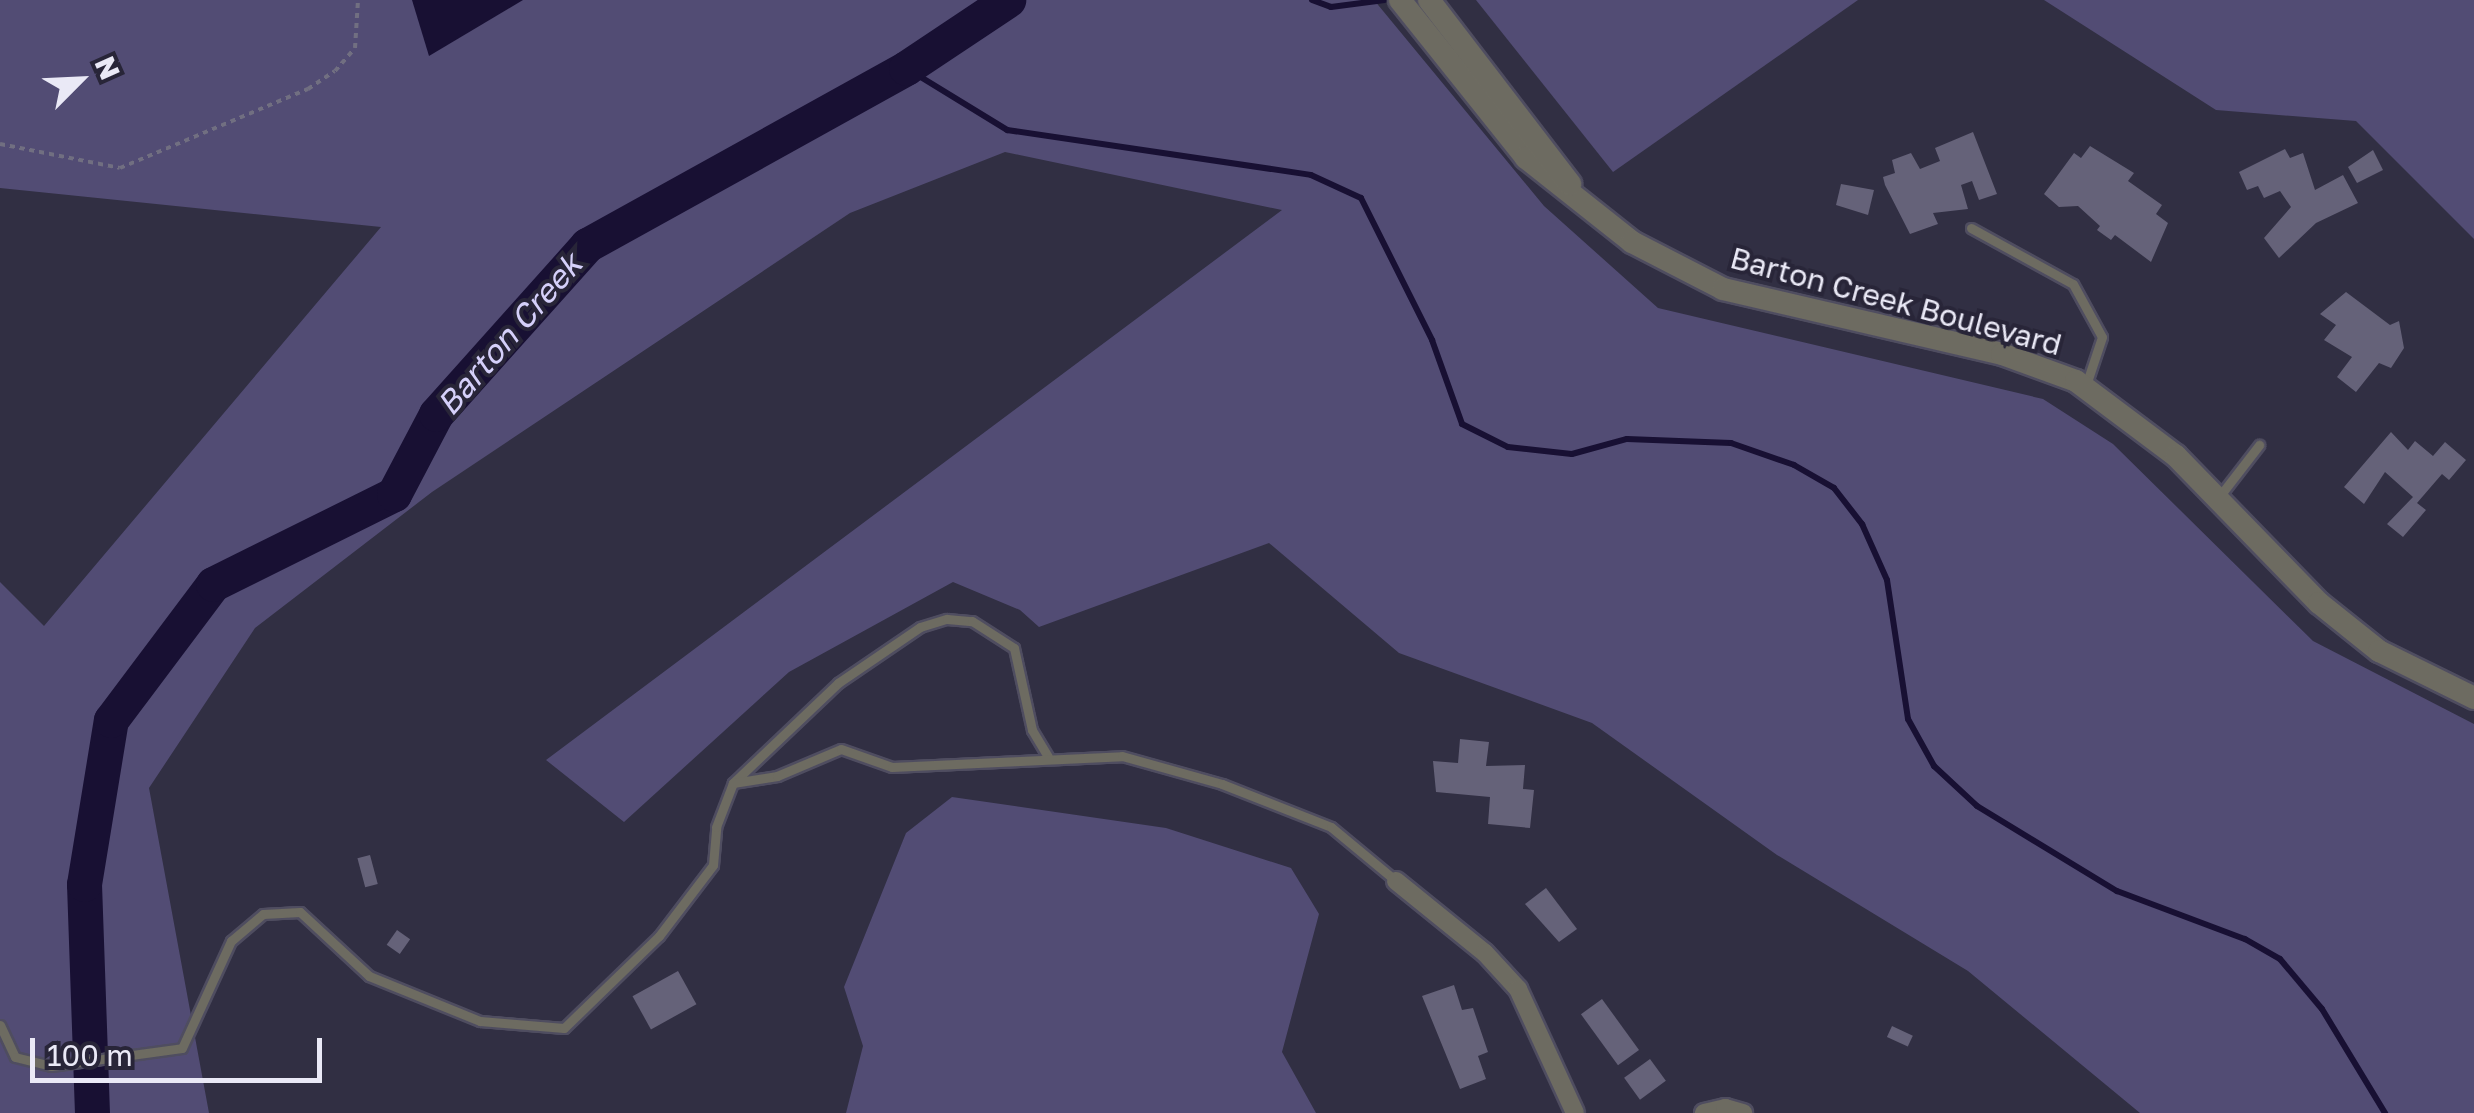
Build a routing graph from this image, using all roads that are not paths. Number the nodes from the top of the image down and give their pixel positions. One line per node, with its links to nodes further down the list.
1 (1400, 0): 3 (street, Barton Creek Boulevard)
2 (1429, 0): 3 (street, Barton Creek Boulevard)
3 (1536, 151): 5 (street, Barton Creek Boulevard)
4 (1971, 228): 5 (lane)
5 (2085, 387): 7 (street, Barton Creek Boulevard)
6 (2260, 445): 7 (lane)
7 (2219, 497): 8 (street, Barton Creek Boulevard)
8 (2474, 698)
9 (1048, 757): 10 (lane); 10 (lane); 11 (lane)
10 (733, 783): 12 (lane)
11 (1396, 880): 13 (street)
12 (0, 1025)
13 (1575, 1113)
14 (1704, 1113): 15 (street)
15 (1744, 1113)

